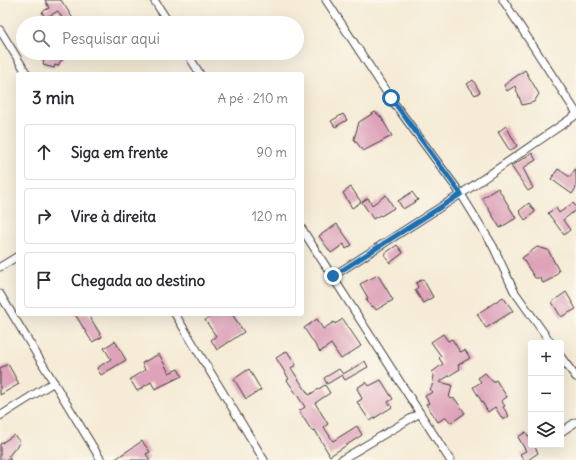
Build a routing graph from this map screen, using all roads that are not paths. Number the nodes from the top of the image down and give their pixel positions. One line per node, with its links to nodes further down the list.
1 (154, 0): 4 (street)
2 (326, 0): 13 (street)
3 (503, 0): 11 (street)
4 (164, 16)
5 (0, 30): 6 (street)
6 (16, 56)
7 (18, 60): 9 (street)
8 (191, 60): 10 (street)
9 (26, 72)
10 (199, 72)
11 (576, 112)
12 (576, 115): 13 (street)
13 (461, 194): 17 (street); 20 (street)
14 (304, 232): 17 (street)
15 (16, 257): 16 (street)
16 (0, 267)
17 (333, 276): 24 (street)
18 (0, 294): 23 (street)
19 (175, 316): 29 (street)
20 (549, 340)
21 (564, 361): 22 (street)
22 (576, 377)
23 (54, 382): 25 (street); 28 (street)
24 (420, 413): 30 (street); 31 (street)
25 (0, 416)
26 (576, 422): 27 (street)
27 (564, 430)
28 (101, 460)
29 (264, 460)
30 (341, 460)
31 (450, 460)

